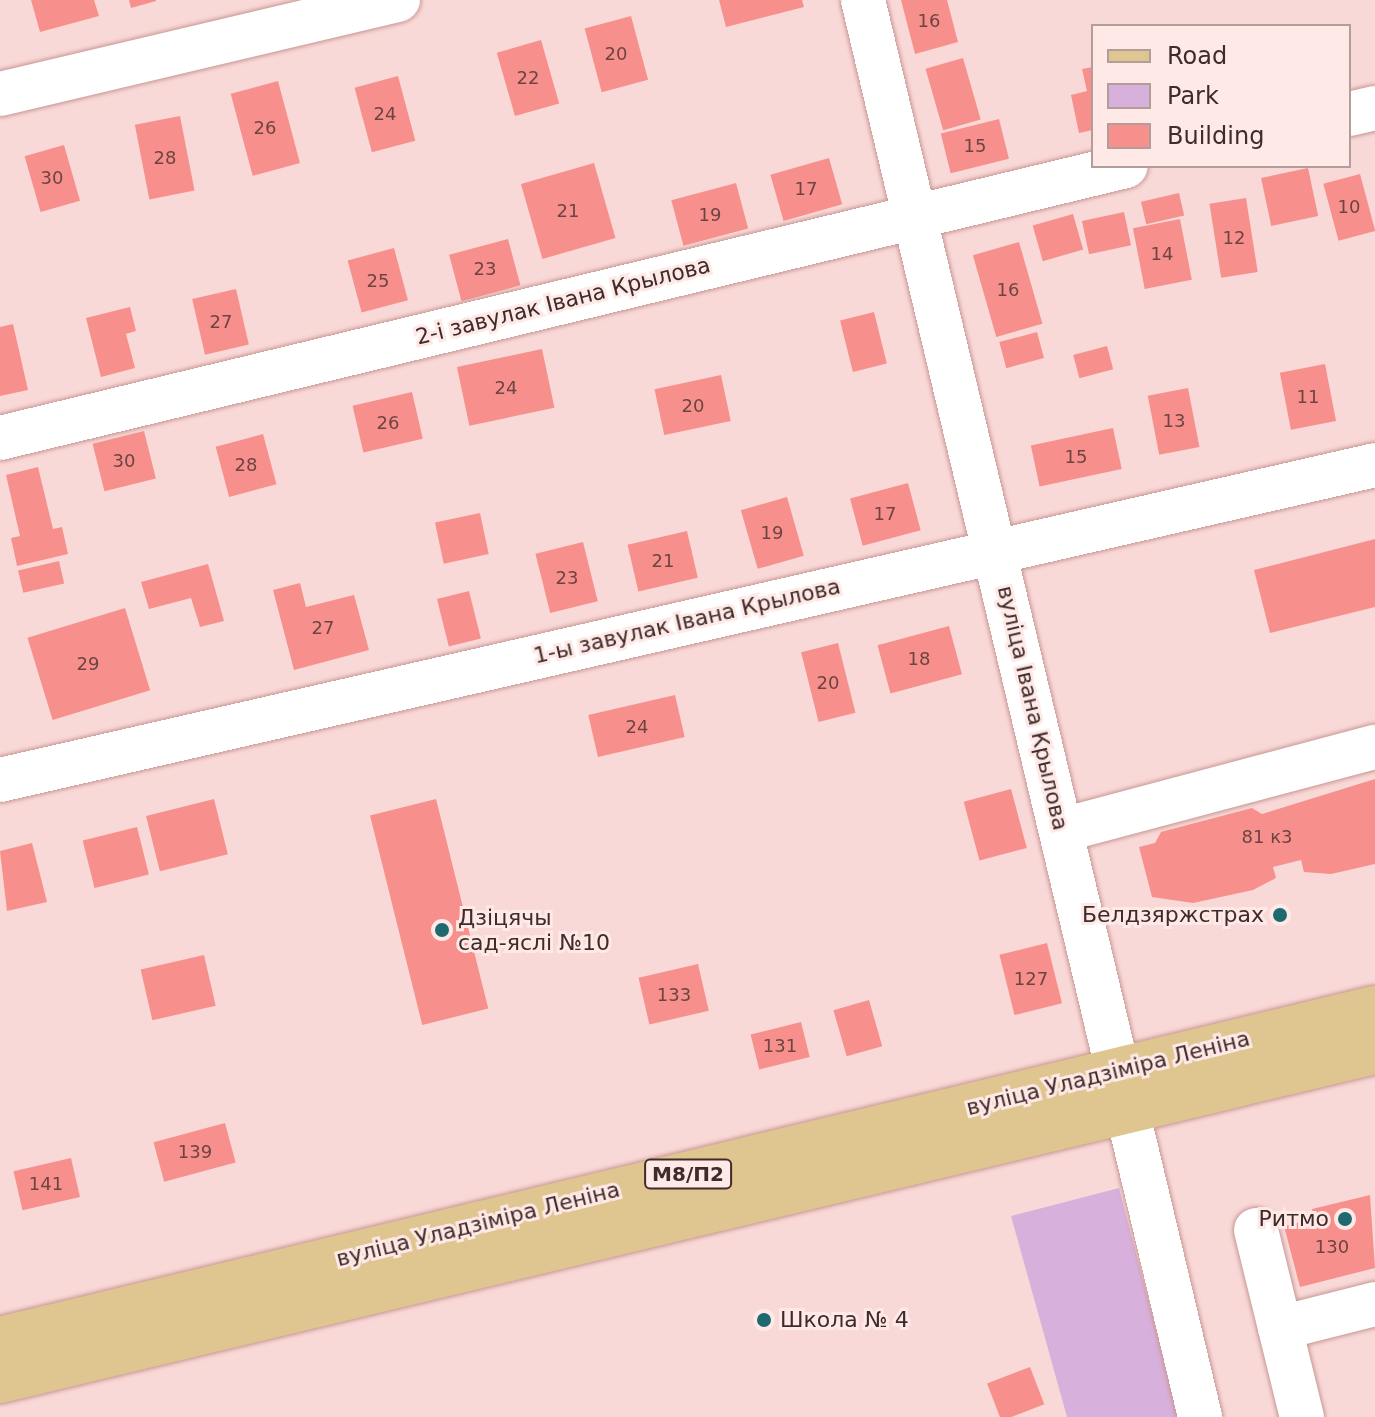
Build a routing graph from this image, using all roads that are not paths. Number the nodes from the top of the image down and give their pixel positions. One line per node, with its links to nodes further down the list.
1 (398, 0): 3 (street)
2 (863, 0): 7 (street, вуліца Івана Крылова)
3 (0, 94)
4 (1375, 108): 5 (street)
5 (1351, 114)
6 (1117, 168): 7 (street, 2-і завулак Івана Крылова)
7 (919, 214): 8 (street, 2-і завулак Івана Крылова); 10 (street, вуліца Івана Крылова)
8 (0, 438)
9 (1375, 465): 10 (street, 1-ы завулак Івана Крылова)
10 (996, 549): 12 (street, 1-ы завулак Івана Крылова); 13 (street, вуліца Івана Крылова)
11 (1375, 747): 13 (street)
12 (0, 780)
13 (1062, 830): 16 (street, вуліца Івана Крылова)
14 (1375, 1008): 16 (main road, вуліца Уладзіміра Леніна / М8/П2)
15 (1375, 1052): 16 (main road, вуліца Уладзіміра Леніна / М8/П2)
16 (1122, 1091): 20 (main road, вуліца Уладзіміра Леніна / М8/П2); 21 (main road, вуліца Уладзіміра Леніна / М8/П2); 22 (street, вуліца Івана Крылова)
17 (1256, 1230): 19 (street)
18 (1375, 1304): 19 (street)
19 (1280, 1328): 23 (street)
20 (0, 1339)
21 (0, 1381)
22 (1200, 1417)
23 (1302, 1417)

